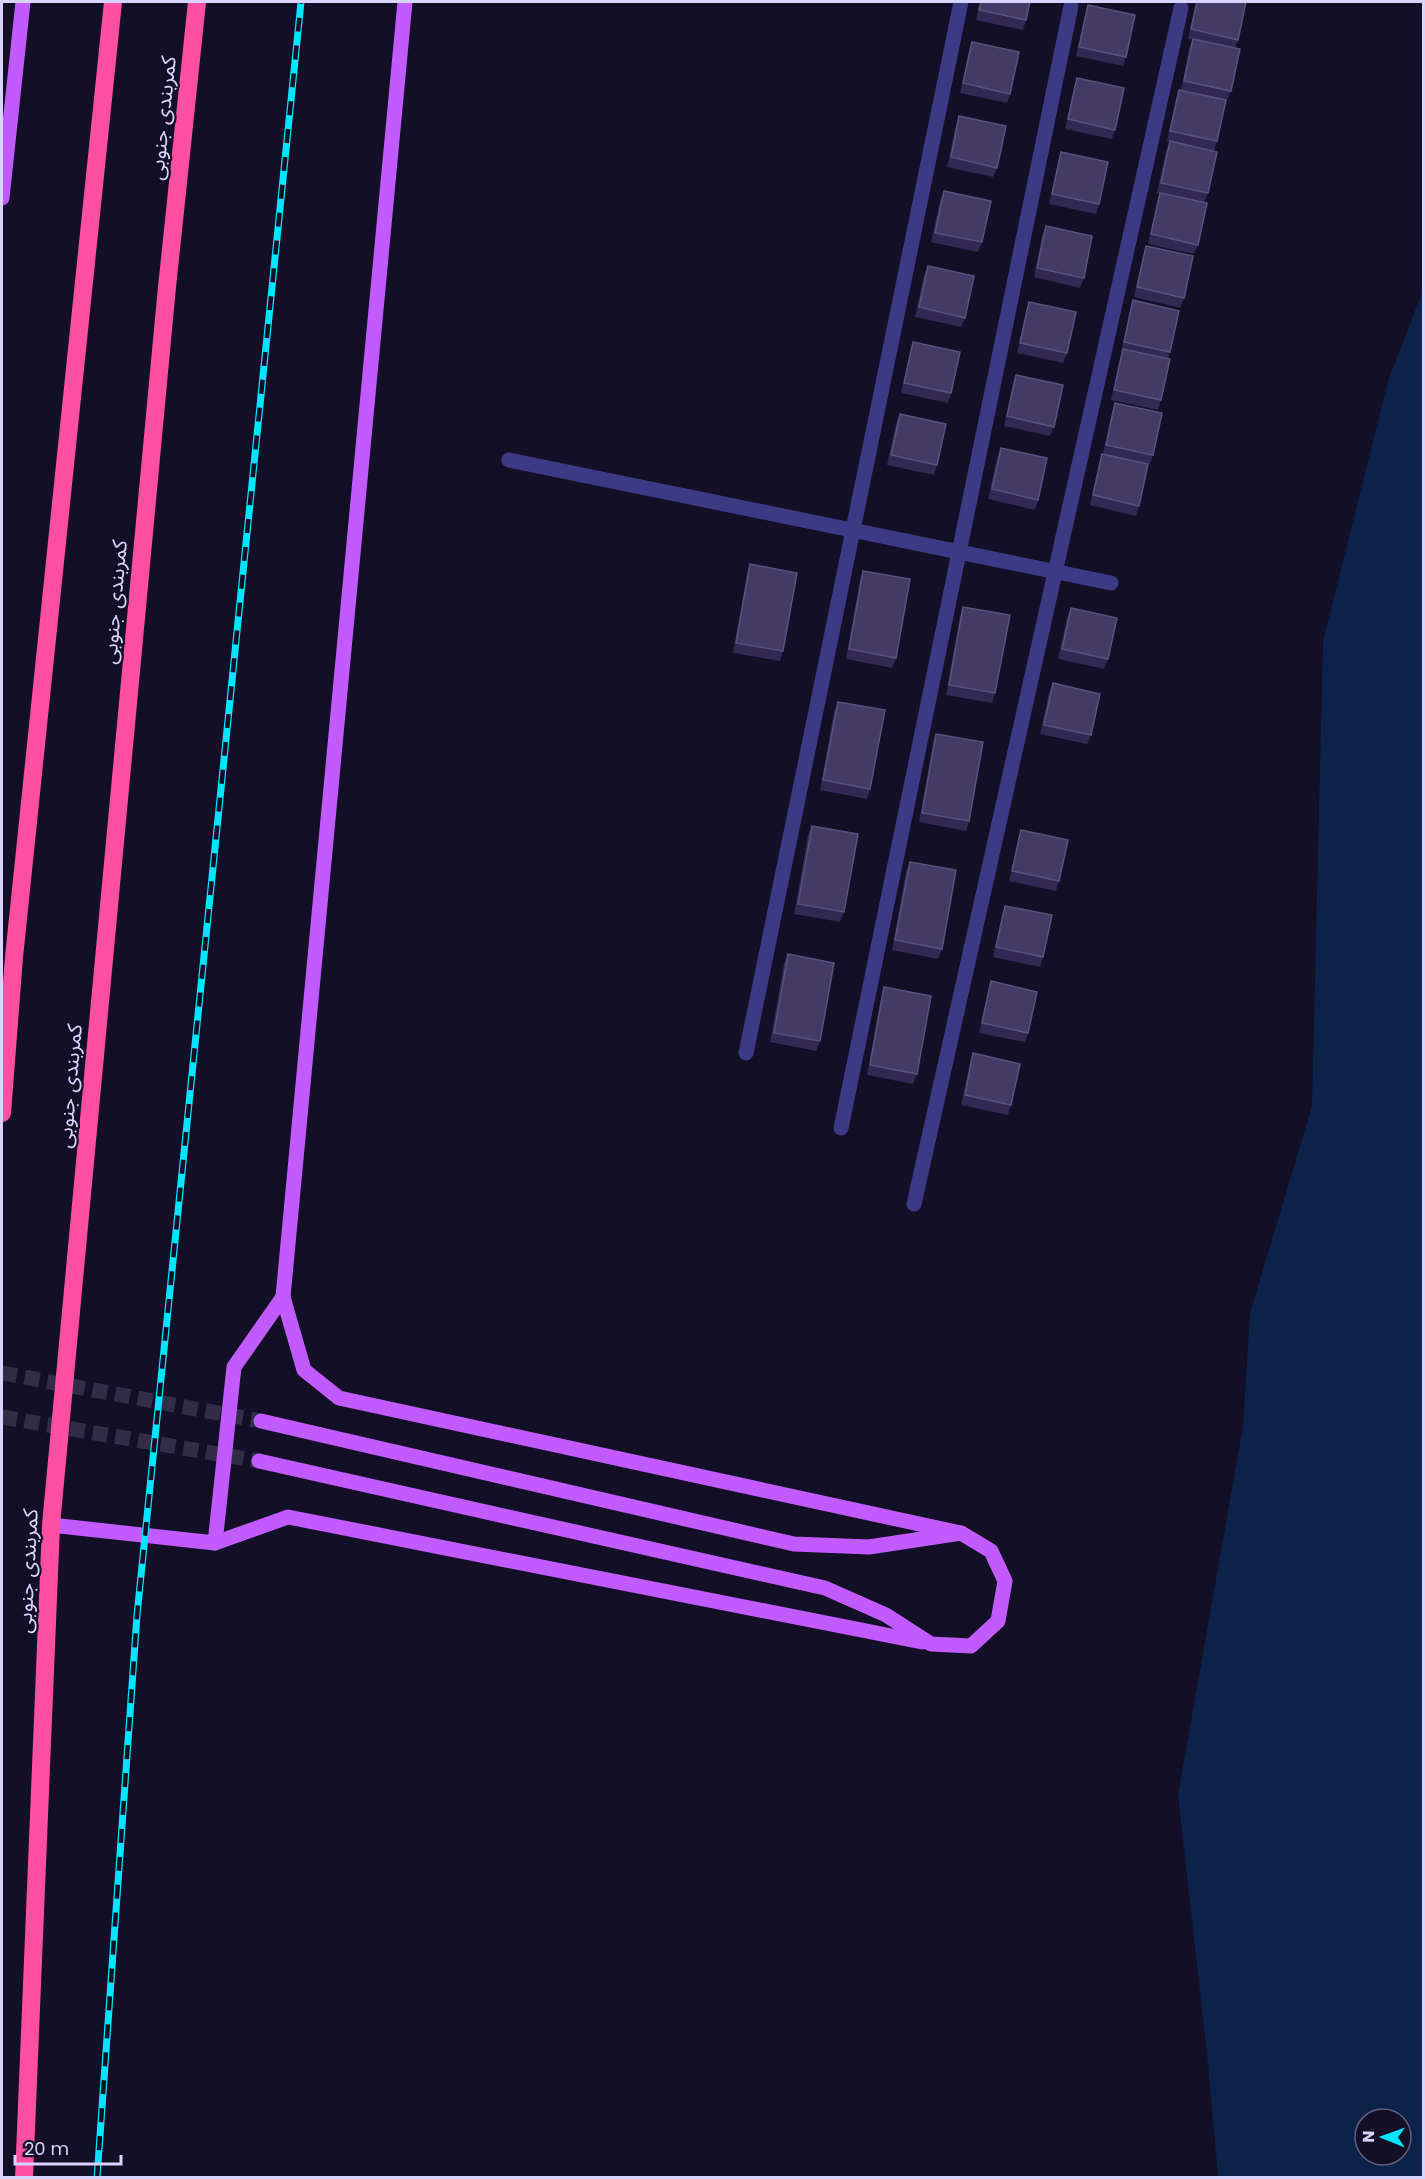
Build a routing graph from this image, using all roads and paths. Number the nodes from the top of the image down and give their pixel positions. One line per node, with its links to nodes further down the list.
1 (23, 2): 8 (main road)
2 (113, 2): 15 (highway)
3 (197, 2): 21 (highway, کمربندی جنوبی)
4 (405, 2): 18 (main road)
5 (961, 2): 10 (lane)
6 (1071, 6): 11 (lane)
7 (1181, 8): 12 (lane)
8 (2, 198)
9 (509, 460): 10 (lane)
10 (852, 530): 11 (lane); 14 (lane)
11 (959, 552): 12 (lane); 16 (lane)
12 (1056, 572): 13 (lane); 17 (lane)
13 (1111, 583)
14 (746, 1053)
15 (2, 1113)
16 (842, 1128)
17 (914, 1204)
18 (283, 1297): 22 (main road); 23 (main road)
19 (261, 1421): 22 (main road)
20 (259, 1461): 24 (main road)
21 (51, 1525): 23 (main road); 25 (highway, کمربندی جنوبی)
22 (961, 1533): 24 (main road)
23 (215, 1543): 24 (main road)
24 (931, 1644)
25 (24, 2178)

